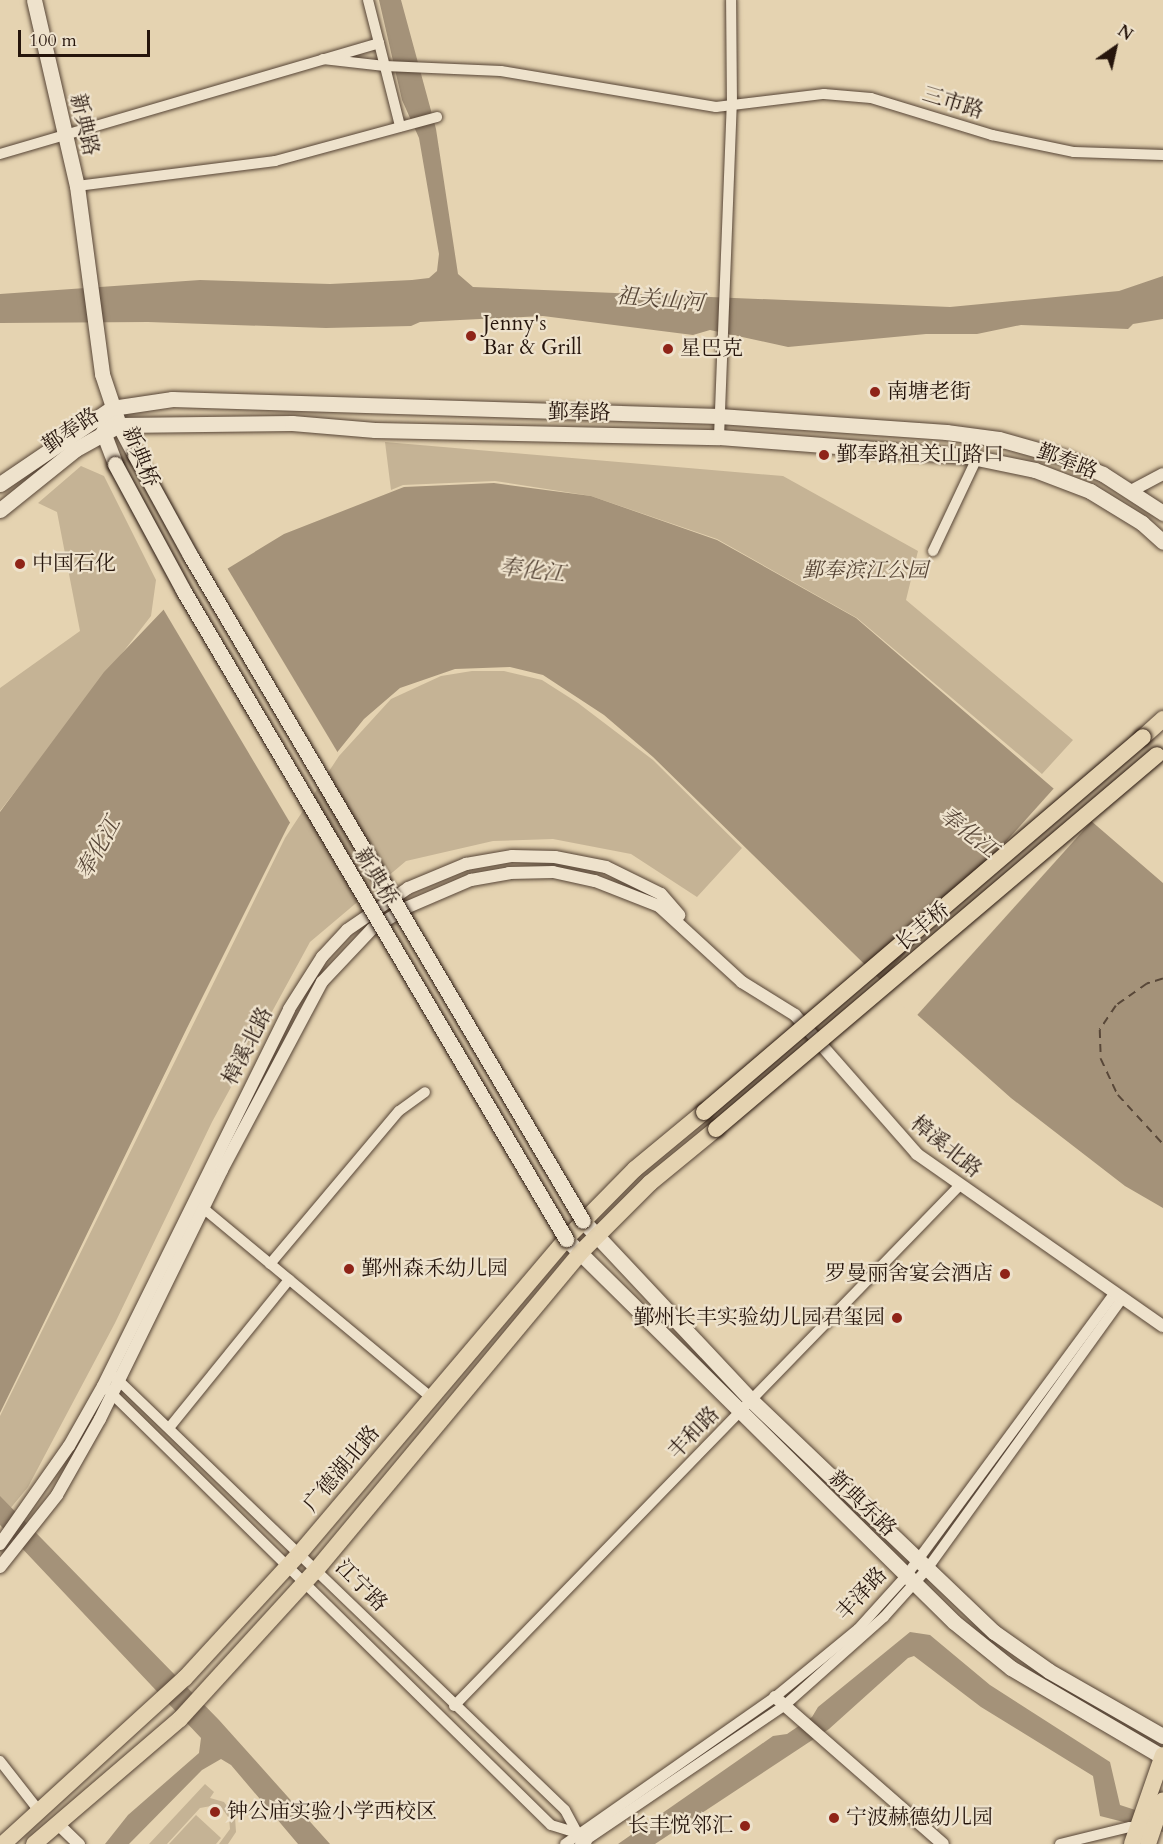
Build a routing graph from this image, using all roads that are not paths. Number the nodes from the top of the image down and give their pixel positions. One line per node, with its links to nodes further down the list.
1 (34, 0): 10 (main road, 新典路)
2 (368, 0): 4 (street)
3 (731, 0): 7 (street)
4 (379, 43): 5 (street); 6 (street)
5 (323, 59): 6 (street, 三市路); 10 (street)
6 (388, 66): 7 (street, 三市路); 9 (street)
7 (732, 105): 12 (street, 三市路); 15 (street)
8 (437, 117): 9 (street)
9 (405, 125): 13 (street)
10 (64, 135): 11 (street); 13 (main road, 新典路)
11 (0, 153)
12 (1163, 155)
13 (77, 186): 14 (main road, 新典路)
14 (112, 408): 15 (main road, 鄞奉路); 16 (main road, 新典桥); 17 (main road, 新典桥); 21 (main road, 鄞奉路)
15 (719, 416): 18 (street); 22 (main road, 鄞奉路)
16 (119, 425): 17 (main road, 鄞奉路); 18 (main road, 鄞奉路); 35 (main road, 新典桥, bridge)
17 (103, 432): 24 (main road, 鄞奉路); 37 (main road, 新典桥, bridge)
18 (719, 437): 19 (main road, 鄞奉路)
19 (977, 458): 26 (main road, 鄞奉路); 27 (street)
20 (1163, 474): 22 (street)
21 (0, 484)
22 (1131, 491): 25 (main road, 鄞奉路)
23 (1163, 503): 25 (street)
24 (0, 510)
25 (1163, 513)
26 (1163, 542)
27 (933, 550)
28 (1163, 719): 32 (main road, 长丰桥, bridge)
29 (1160, 753): 36 (main road, 长丰桥, bridge)
30 (704, 946): 33 (street, 樟溪北路); 34 (street, 樟溪北路); 43 (street, 樟溪北路)
31 (425, 1092): 39 (street)
32 (704, 1112): 35 (main road, 广德湖北路)
33 (960, 1185): 41 (street, 樟溪北路); 46 (street, 丰和路)
34 (203, 1208): 39 (street); 43 (street, 樟溪北路)
35 (583, 1221): 36 (main road, 新典东路); 37 (main road, 广德湖北路)
36 (596, 1236): 38 (main road); 46 (main road, 新典东路)
37 (566, 1239): 38 (main road, 新典东路); 45 (main road, 广德湖北路)
38 (580, 1253): 47 (main road, 新典东路); 53 (main road)
39 (270, 1264): 40 (street)
40 (289, 1280): 45 (street); 48 (street)
41 (1118, 1297): 42 (street, 樟溪北路); 51 (street, 丰泽路)
42 (1163, 1326)
43 (114, 1376): 44 (street, 樟溪北路); 48 (street, 江宁路)
44 (108, 1390): 49 (street, 樟溪北路); 50 (street, 江宁路); 52 (street, 樟溪北路)
45 (432, 1398): 50 (main road, 广德湖北路)
46 (752, 1401): 47 (street, 丰和路); 51 (main road, 新典东路)
47 (740, 1413): 54 (main road, 新典东路); 57 (street, 丰和路)
48 (169, 1428): 50 (street, 江宁路)
49 (1, 1542)
50 (294, 1559): 53 (street, 江宁路); 53 (street, 江宁路); 61 (main road, 广德湖北路)
51 (922, 1564): 54 (street, 丰泽路); 58 (main road, 新典东路)
52 (0, 1567)
53 (312, 1575): 57 (street, 江宁路); 63 (main road); 64 (street, 江宁路)
54 (910, 1580): 55 (street, 丰泽路); 56 (street, 丰泽路); 59 (main road, 新典东路)
55 (775, 1697): 56 (street); 64 (street, 丰泽路)
56 (784, 1705): 64 (street, 丰泽路); 69 (street)
57 (454, 1706): 64 (street, 江宁路)
58 (1163, 1736)
59 (1163, 1756): 62 (main road)
60 (0, 1761): 61 (street)
61 (39, 1811): 65 (main road, 广德湖北路)
62 (1148, 1823): 70 (street)
63 (59, 1825): 66 (main road); 67 (street)
64 (582, 1839): 68 (street, 丰泽路)
65 (3, 1844)
66 (34, 1844)
67 (79, 1844)
68 (565, 1844)
69 (943, 1844)
70 (1060, 1844)

